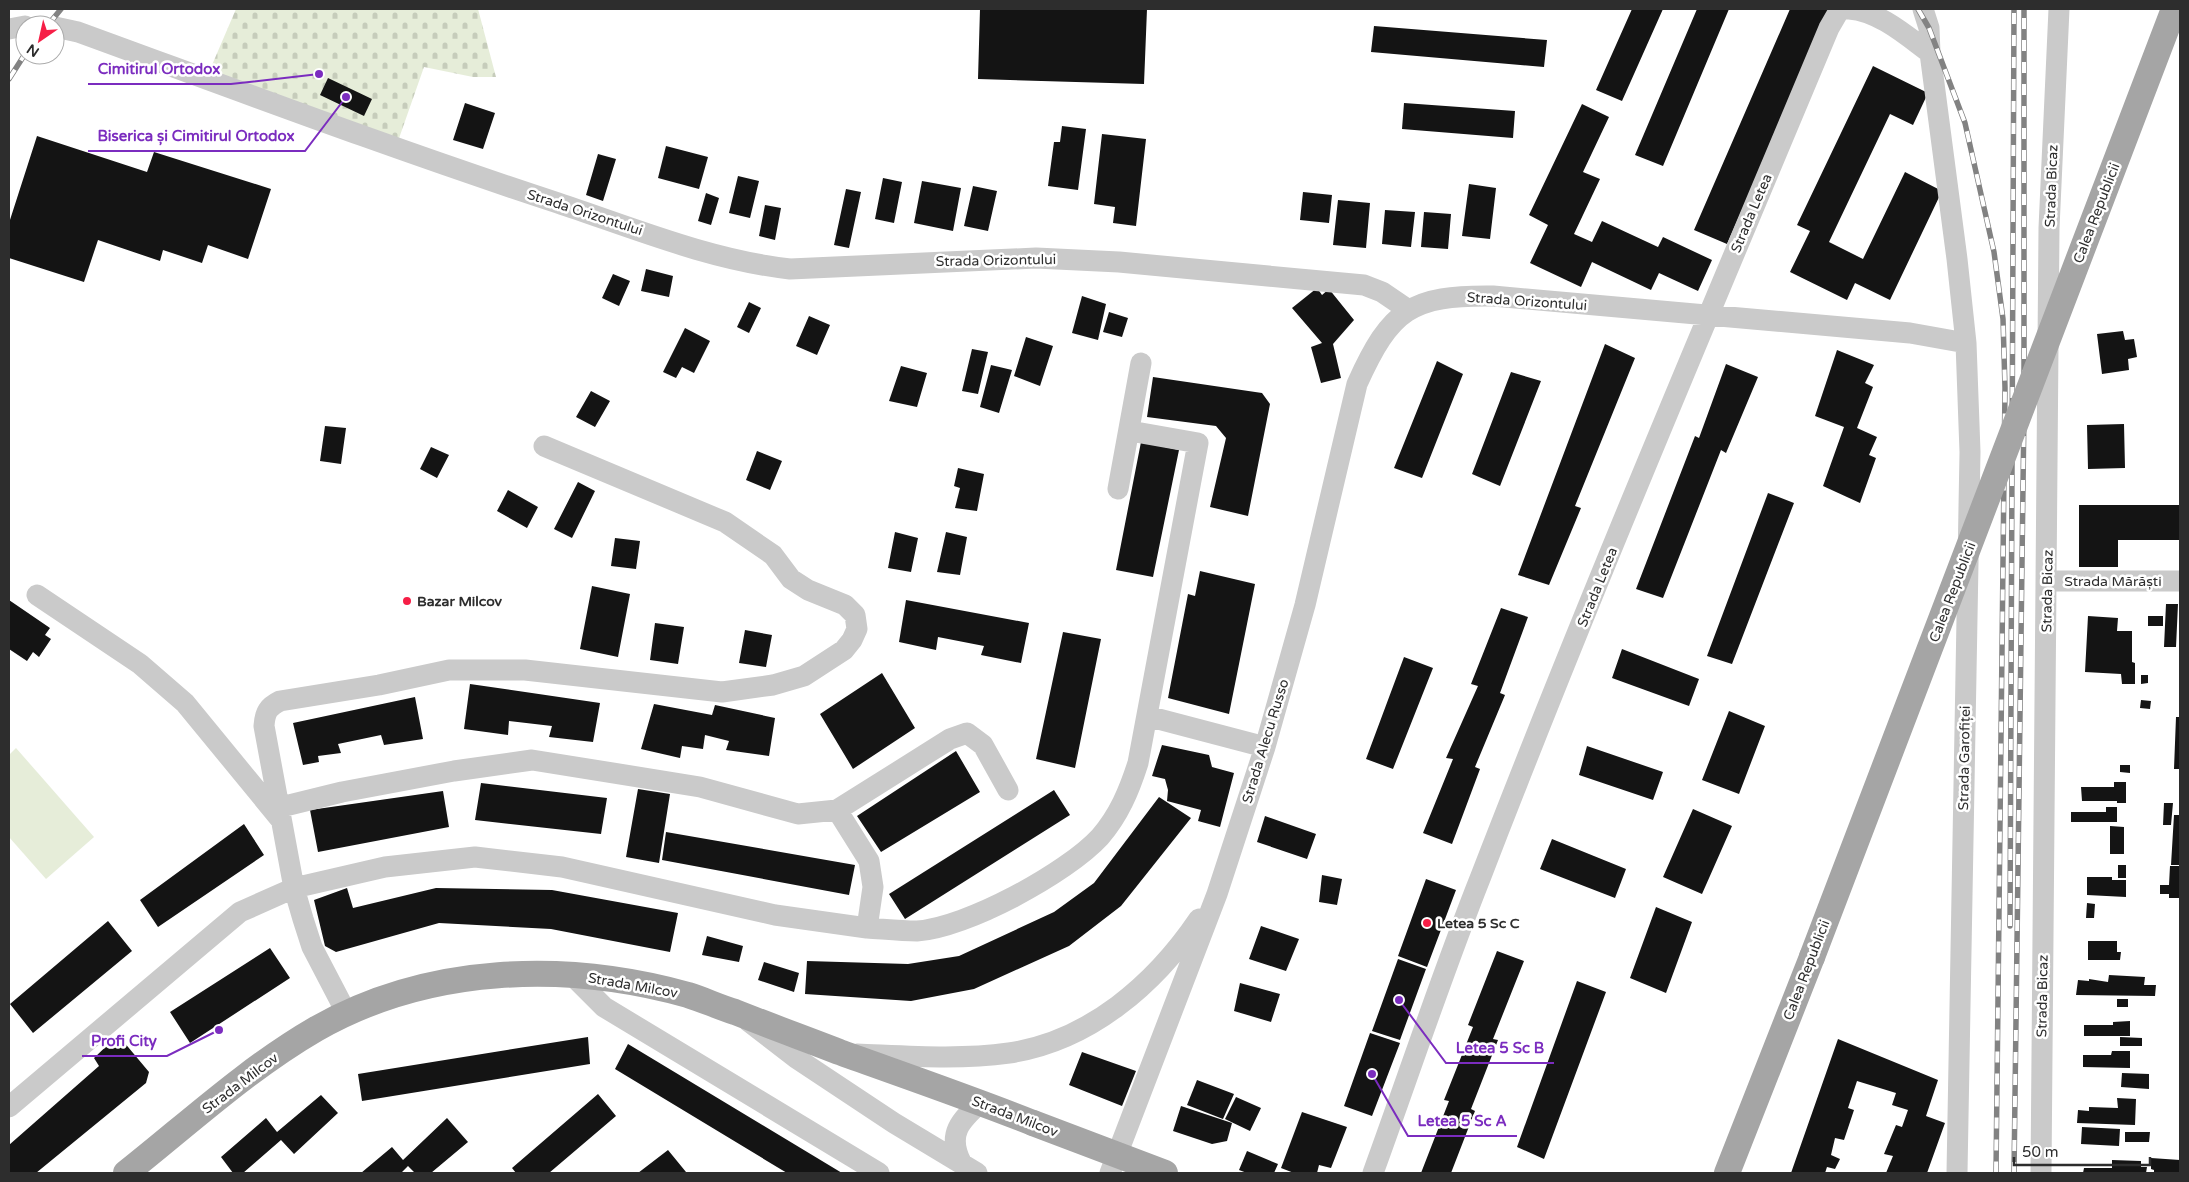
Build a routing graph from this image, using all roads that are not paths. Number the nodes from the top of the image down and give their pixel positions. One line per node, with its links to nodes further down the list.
1 (1840, 9): 9 (street, Strada Letea)
2 (1849, 9): 7 (street)
3 (1923, 9): 7 (street)
4 (2059, 9): 15 (street, Strada Bicaz)
5 (2174, 9): 38 (main road, Calea Republicii, bridge)
6 (65, 29): 8 (street, Strada Orizontului)
7 (1930, 52): 10 (street)
8 (1407, 309): 9 (street, Strada Orizontului); 19 (street, Strada Alecu Russo)
9 (1708, 316): 10 (street, Strada Orizontului); 37 (street, Strada Letea)
10 (1966, 343): 39 (street, Strada Garofiței)
11 (1141, 363): 12 (street)
12 (1130, 431): 14 (street); 18 (street)
13 (544, 446): 22 (street)
14 (1118, 490)
15 (2047, 581): 16 (street, Strada Mărăști); 40 (street, Strada Bicaz)
16 (2180, 581)
17 (38, 595): 22 (street)
18 (1147, 716): 19 (street); 25 (street)
19 (1265, 747): 24 (street, Strada Alecu Russo)
20 (1008, 790): 21 (street)
21 (837, 810): 22 (street); 25 (street)
22 (282, 814): 23 (street)
23 (294, 888): 25 (street); 27 (street); 31 (street)
24 (1217, 894): 29 (street); 35 (street, Strada Alecu Russo)
25 (867, 928)
26 (571, 974): 27 (main road, Strada Milcov); 28 (main road, Strada Milcov); 34 (street)
27 (347, 1014): 33 (main road, Strada Milcov)
28 (740, 1014): 29 (main road, Strada Milcov); 32 (street)
29 (842, 1053): 30 (main road, Strada Milcov)
30 (981, 1102): 32 (street); 36 (main road, Strada Milcov, bridge)
31 (9, 1107)
32 (969, 1168)
33 (126, 1173)
34 (879, 1173)
35 (1110, 1173)
36 (1165, 1173)
37 (1373, 1173)
38 (1727, 1173)
39 (1957, 1173)
40 (2041, 1173)

